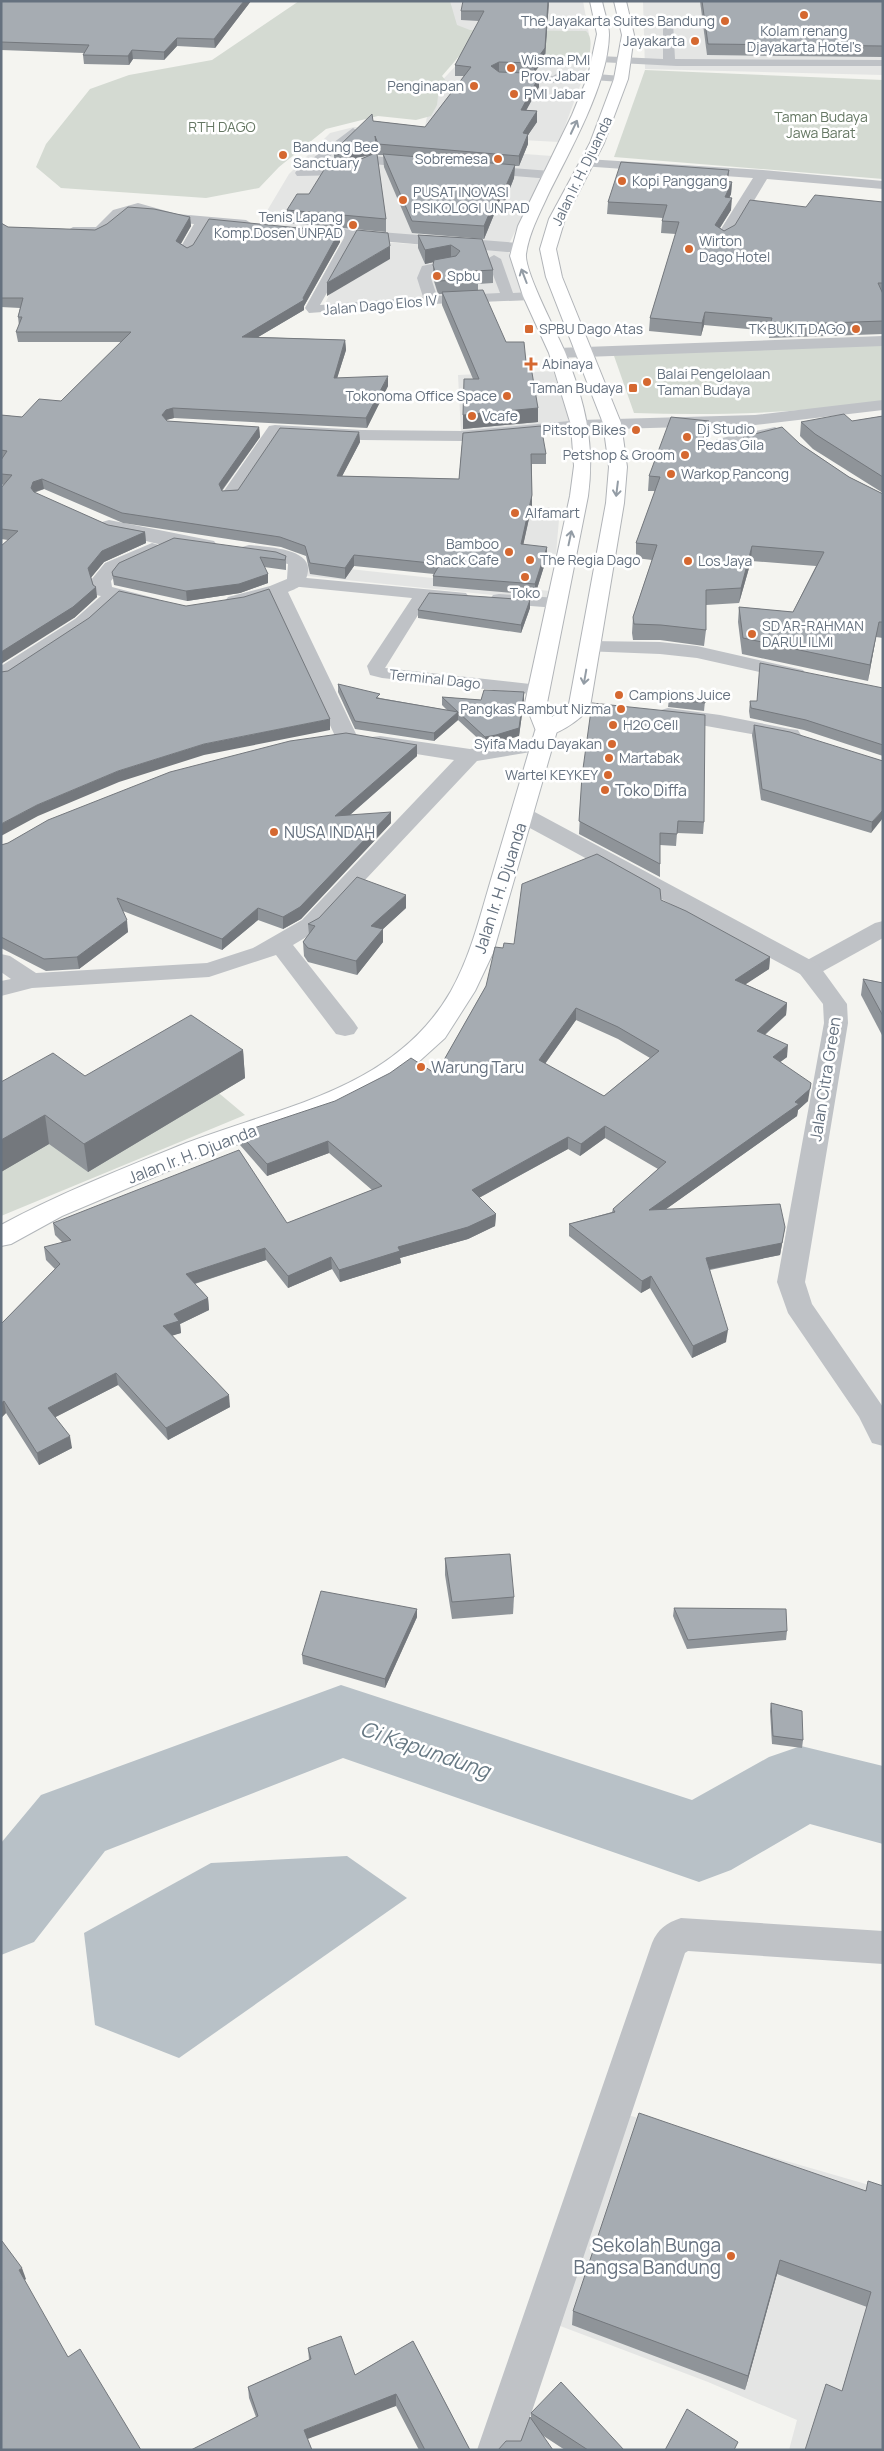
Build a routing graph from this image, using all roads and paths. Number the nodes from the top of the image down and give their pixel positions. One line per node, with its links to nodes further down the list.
1 (596, 1): 4 (main road, Jalan Ir. H. Djuanda)
2 (620, 1): 5 (main road, Jalan Ir. H. Djuanda)
3 (668, 22): 6 (lane)
4 (599, 59): 5 (lane); 11 (main road, Jalan Ir. H. Djuanda)
5 (625, 60): 6 (lane); 12 (main road, Jalan Ir. H. Djuanda)
6 (669, 62): 7 (lane)
7 (778, 63): 8 (lane); 9 (lane)
8 (883, 63)
9 (883, 71)
10 (499, 76): 11 (lane)
11 (595, 76): 12 (lane); 14 (main road, Jalan Ir. H. Djuanda, one-way to 11)
12 (621, 79): 15 (main road, Jalan Ir. H. Djuanda)
13 (353, 132): 16 (lane)
14 (558, 161): 15 (main road); 19 (main road, Jalan Ir. H. Djuanda)
15 (586, 163): 18 (street); 34 (main road, Jalan Ir. H. Djuanda)
16 (432, 165)
17 (471, 169): 19 (lane)
18 (763, 174): 20 (street); 26 (street)
19 (551, 175): 28 (main road, Jalan Ir. H. Djuanda)
20 (883, 185)
21 (204, 221): 22 (street); 24 (street); 27 (street)
22 (263, 227)
23 (293, 230): 25 (street)
24 (56, 232)
25 (352, 236): 28 (street); 32 (lane, Jalan Dago Elos IV)
26 (724, 237)
27 (187, 250)
28 (519, 252): 30 (main road, one-way to 28); 31 (lane)
29 (451, 264): 32 (lane)
30 (531, 296): 31 (lane, Jalan Dago Elos IV); 35 (main road)
31 (508, 297): 32 (lane, Jalan Dago Elos IV)
32 (431, 300)
33 (883, 341): 34 (street)
34 (585, 352): 35 (street); 37 (main road, Jalan Ir. H. Djuanda)
35 (557, 353): 38 (main road)
36 (883, 405): 39 (street)
37 (612, 423): 38 (street); 39 (street); 53 (main road, Jalan Ir. H. Djuanda, one-way to 53)
38 (580, 425): 41 (street); 50 (main road, one-way to 38)
39 (774, 425): 42 (street); 43 (lane)
40 (256, 429): 41 (street)
41 (275, 430): 44 (street)
42 (794, 443)
43 (735, 455)
44 (230, 495)
45 (92, 519): 46 (street)
46 (172, 540): 47 (street); 49 (street)
47 (286, 586): 48 (lane); 51 (street); 60 (street)
48 (423, 594): 50 (lane); 56 (lane, Terminal Dago)
49 (114, 595): 52 (street); 54 (street)
50 (557, 603): 56 (main road)
51 (218, 604)
52 (171, 607)
53 (590, 647): 55 (street); 58 (main road, Jalan Ir. H. Djuanda, one-way to 58)
54 (1, 676)
55 (818, 679)
56 (539, 690): 58 (main road)
57 (645, 712): 59 (street)
58 (545, 738): 60 (street); 61 (main road, Jalan Ir. H. Djuanda)
59 (812, 742)
60 (470, 756): 63 (street)
61 (523, 815): 65 (street, Jalan Citra Green); 69 (main road, Jalan Ir. H. Djuanda)
62 (883, 928): 65 (street)
63 (279, 943): 66 (street); 68 (street)
64 (1, 961): 66 (street)
65 (809, 969): 70 (street, Jalan Citra Green)
66 (31, 981): 67 (street)
67 (1, 989)
68 (345, 1028)
69 (1, 1237)
70 (883, 1435)
71 (883, 1948): 72 (street)
72 (498, 2450)

